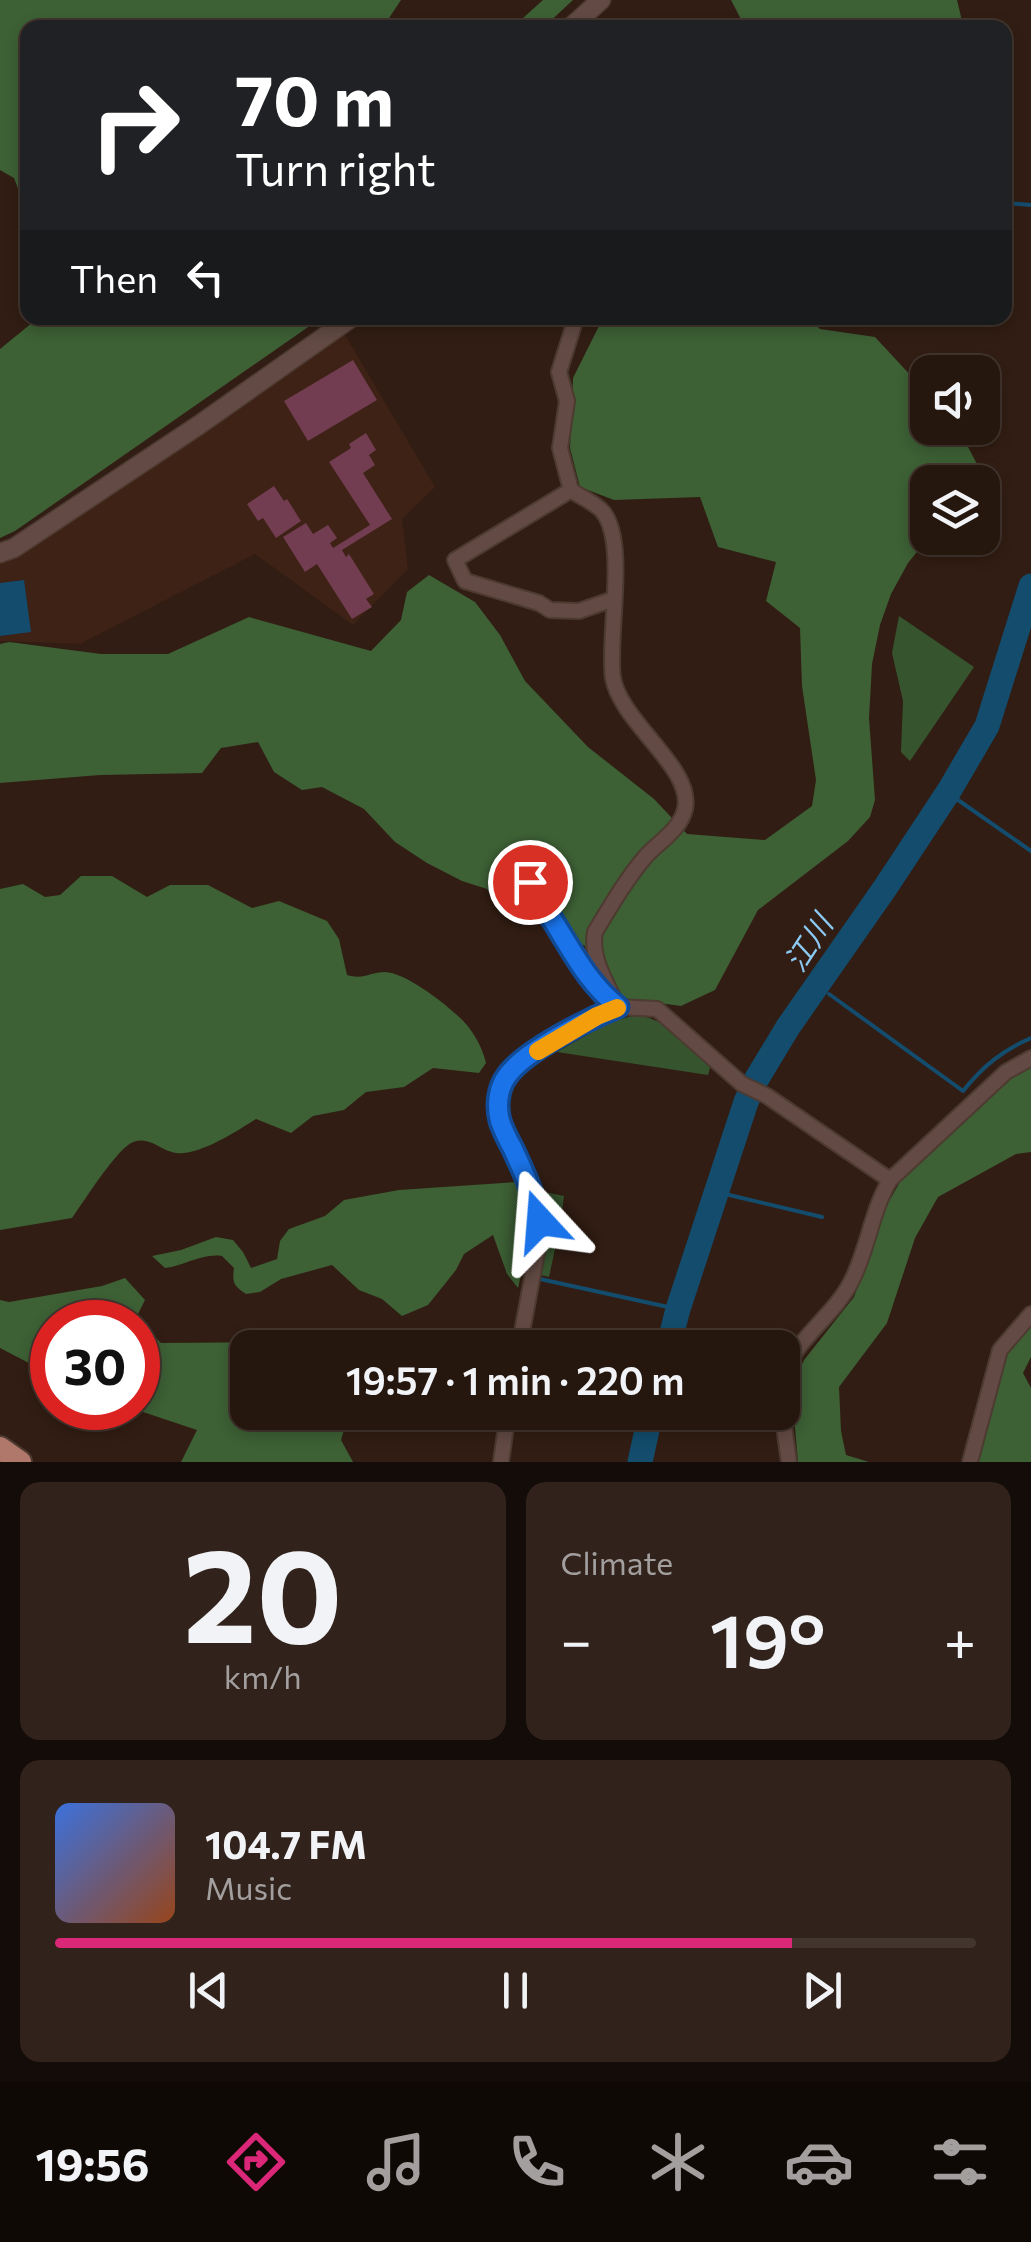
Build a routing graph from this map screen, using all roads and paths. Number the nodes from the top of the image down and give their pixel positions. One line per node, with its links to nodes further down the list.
1 (602, 0): 2 (street)
2 (579, 20)
3 (341, 325): 6 (street)
4 (574, 325): 5 (street)
5 (571, 490): 7 (street); 7 (street)
6 (0, 553)
7 (614, 599): 9 (street)
8 (530, 882): 9 (street)
9 (618, 1007): 11 (street); 13 (street)
10 (1031, 1058): 11 (street)
11 (890, 1180): 14 (street)
12 (1031, 1314): 21 (street)
13 (522, 1330)
14 (800, 1346)
15 (505, 1430): 19 (street)
16 (785, 1430): 20 (street)
17 (0, 1448): 18 (highway)
18 (20, 1462)
19 (500, 1462)
20 (790, 1462)
21 (970, 1462)

